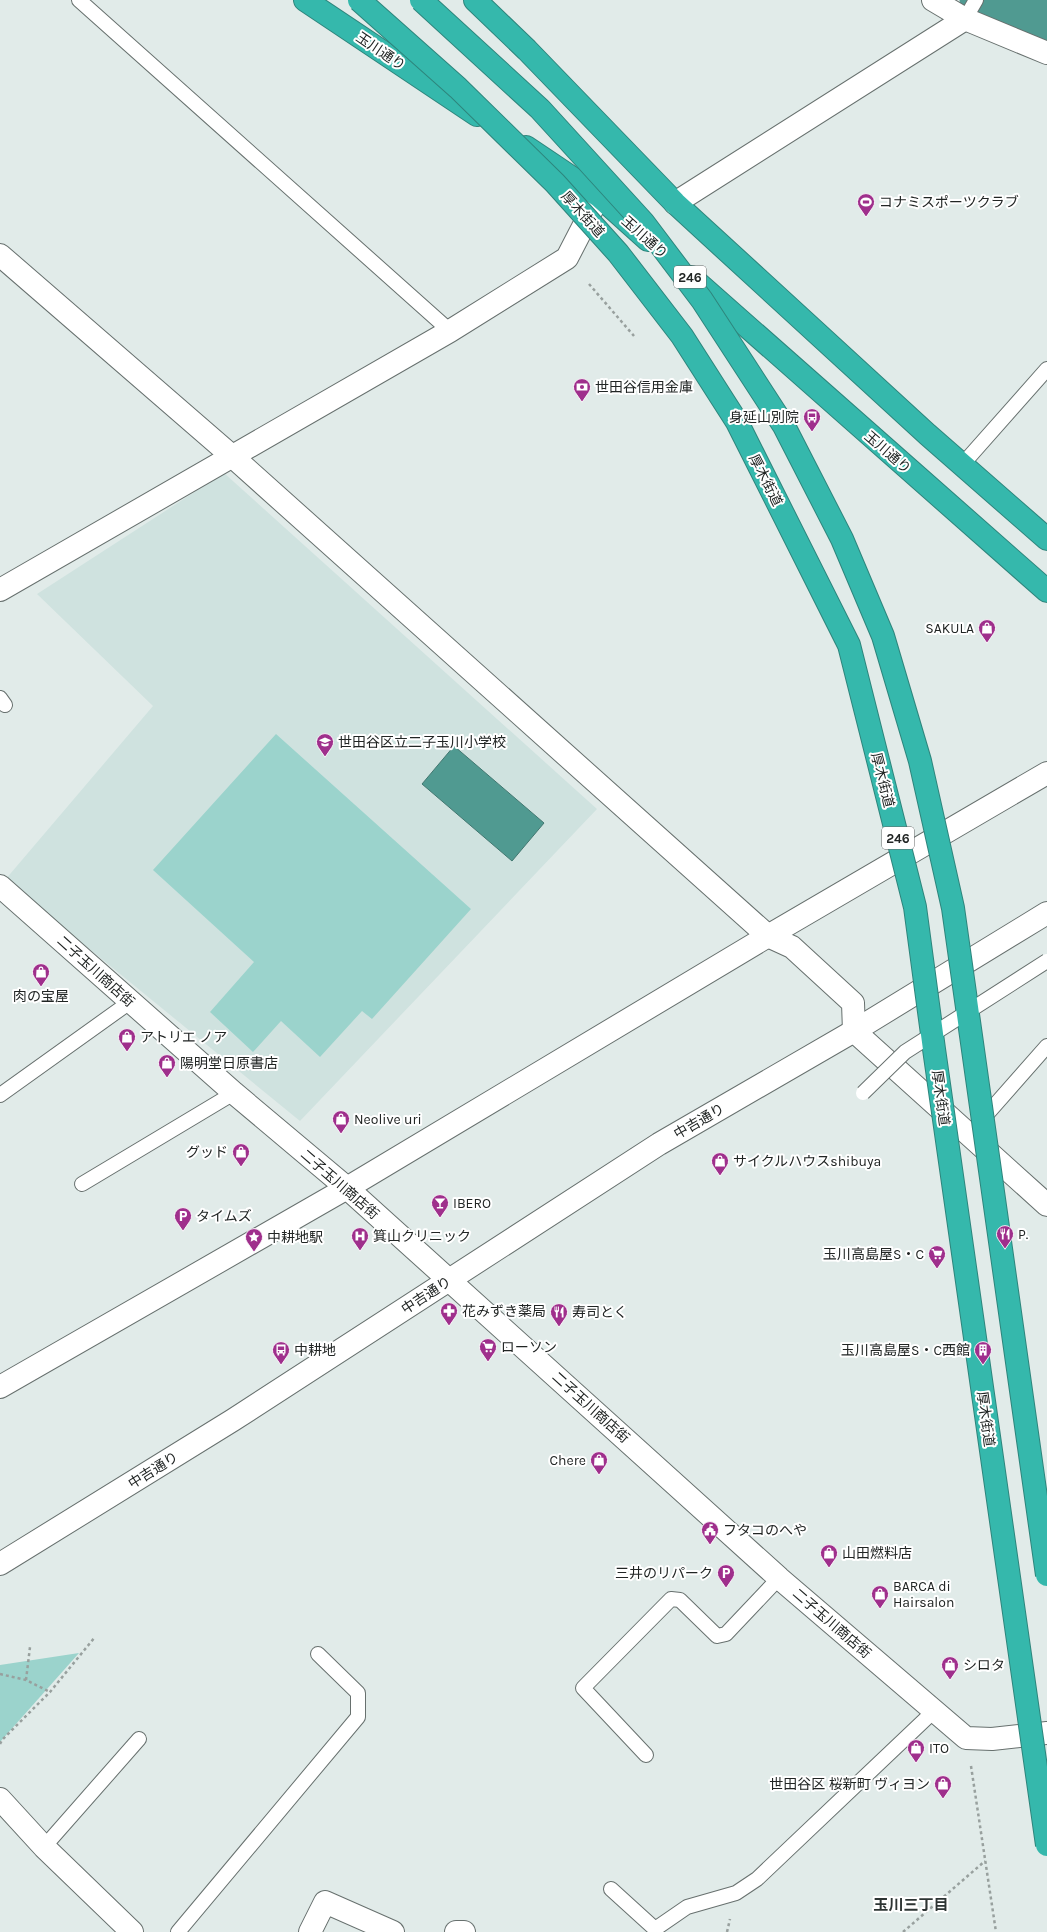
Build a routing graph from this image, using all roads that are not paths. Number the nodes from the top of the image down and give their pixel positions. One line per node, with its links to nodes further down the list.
1 (78, 0): 13 (lane)
2 (305, 0): 10 (highway, 玉川通り / 246)
3 (359, 0): 46 (highway, 厚木街道 / 246, bridge)
4 (421, 0): 38 (highway, 246, bridge)
5 (475, 0): 11 (highway)
6 (933, 0): 8 (street)
7 (976, 0): 8 (lane)
8 (966, 18): 9 (street); 11 (street)
9 (1047, 53)
10 (599, 196): 13 (street); 19 (highway, 玉川通り / 246)
11 (675, 203): 16 (highway)
12 (0, 255): 15 (street)
13 (450, 331): 15 (street)
14 (1047, 369): 16 (lane)
15 (233, 457): 18 (street); 23 (street)
16 (962, 465): 17 (highway)
17 (1047, 539)
18 (0, 590)
19 (1047, 591)
20 (1047, 773): 23 (street)
21 (0, 886): 25 (street, 二子玉川商店街)
22 (1047, 913): 26 (street, 中吉通り)
23 (768, 936): 26 (street); 33 (street)
24 (1047, 961): 29 (lane, bridge)
25 (130, 1002): 28 (street, 二子玉川商店街); 30 (lane)
26 (854, 1031): 31 (street); 35 (street, 中吉通り)
27 (1047, 1046): 31 (lane)
28 (234, 1093): 32 (lane); 33 (street, 二子玉川商店街)
29 (863, 1093)
30 (0, 1095)
31 (968, 1135): 34 (street)
32 (82, 1184)
33 (347, 1188): 35 (street, 二子玉川商店街); 36 (street)
34 (1047, 1205)
35 (450, 1280): 37 (street, 中吉通り); 39 (street, 二子玉川商店街)
36 (0, 1387)
37 (0, 1564)
38 (1047, 1574)
39 (779, 1578): 41 (street, 二子玉川商店街); 44 (lane)
40 (318, 1654): 50 (lane)
41 (934, 1711): 42 (street, 二子玉川商店街); 48 (lane)
42 (1047, 1733)
43 (139, 1739): 47 (lane)
44 (646, 1754)
45 (0, 1799): 47 (street)
46 (1047, 1845)
47 (44, 1847): 49 (street)
48 (611, 1889)
49 (132, 1932)
50 (178, 1932)
51 (310, 1932): 52 (street)
52 (393, 1932)
53 (456, 1932): 54 (street)
54 (464, 1932)

